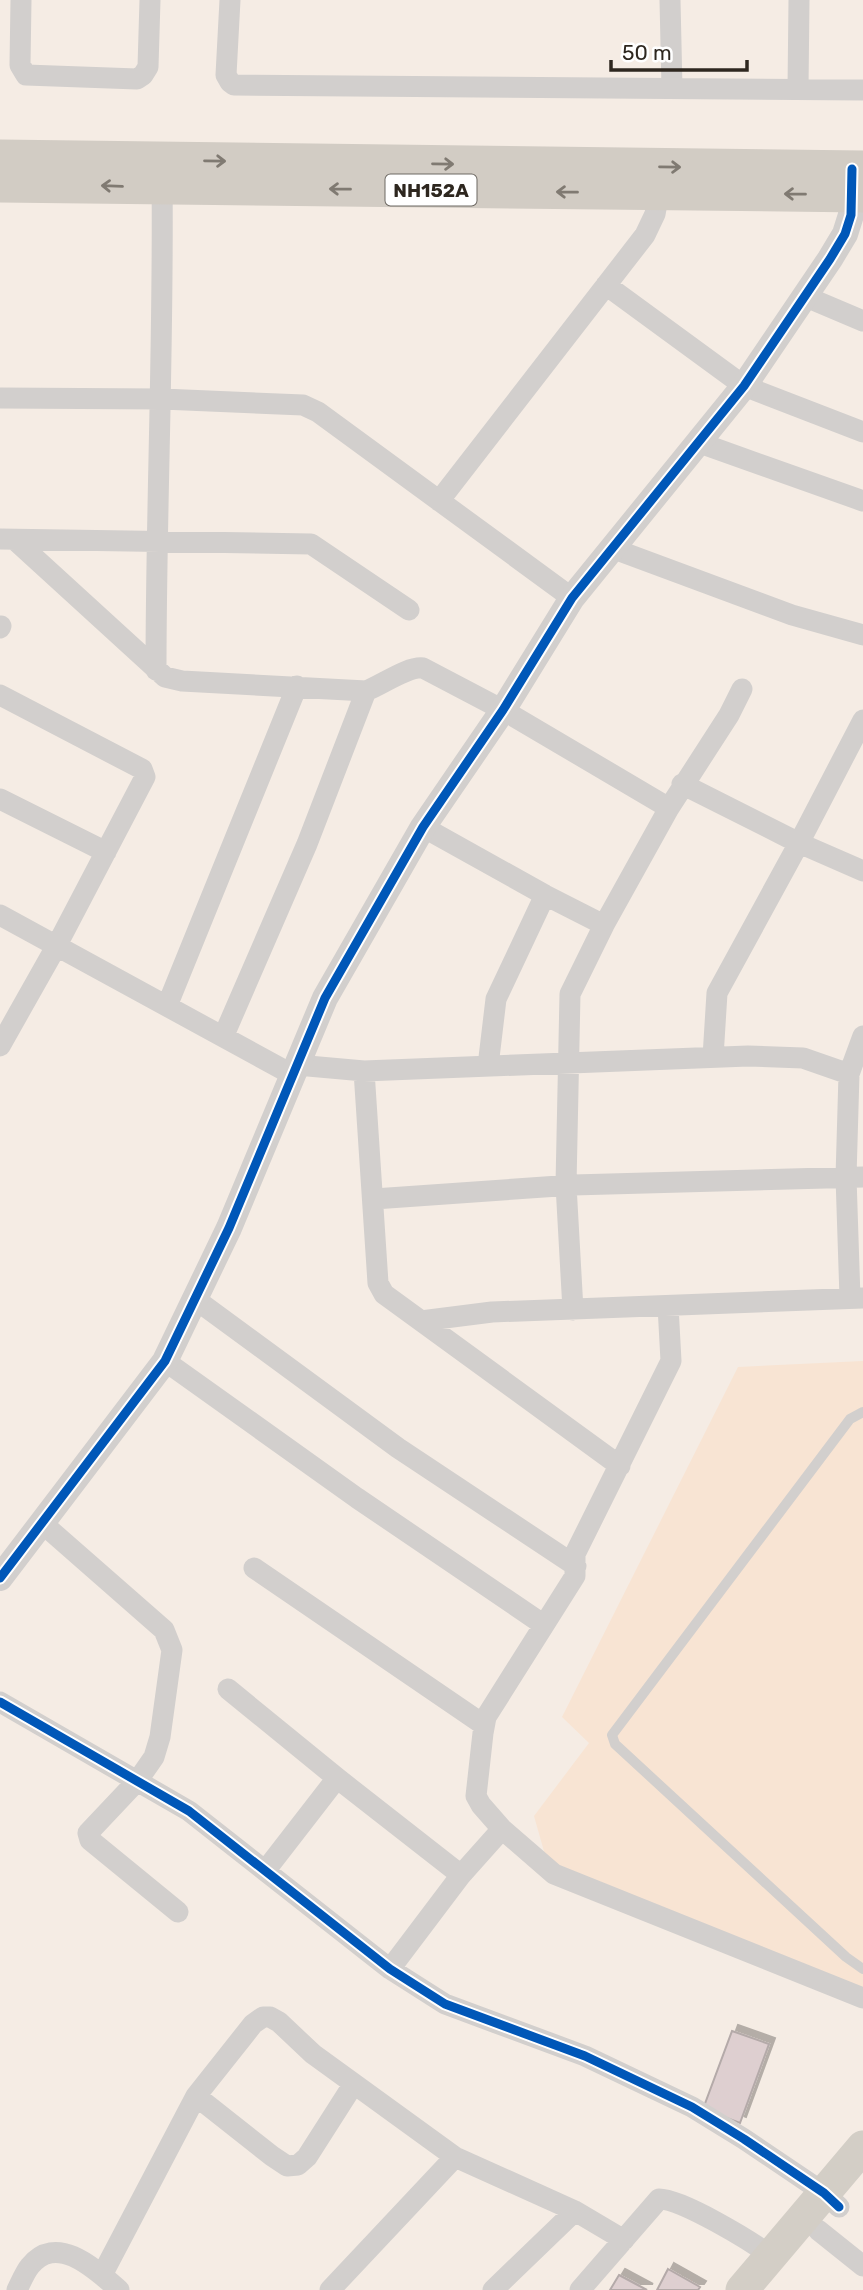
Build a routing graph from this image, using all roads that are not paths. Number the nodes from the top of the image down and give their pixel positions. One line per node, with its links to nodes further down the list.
1 (21, 0): 2 (street)
2 (150, 0)
3 (230, 0): 6 (street)
4 (670, 0): 6 (street)
5 (799, 0): 7 (street)
6 (672, 88): 7 (street)
7 (798, 89): 8 (street)
8 (863, 90)
9 (0, 158): 10 (highway, NH152A)
10 (162, 174): 11 (highway, NH152A, one-way to 11); 12 (highway, NH152A, one-way to 12); 13 (highway, NH152A, one-way to 10); 19 (street)
11 (858, 182): 13 (highway, NH152A, one-way to 13); 15 (street)
12 (0, 184)
13 (659, 192): 14 (street)
14 (606, 285): 17 (street); 22 (street)
15 (804, 296): 16 (street); 17 (street)
16 (863, 321)
17 (744, 386): 20 (street); 21 (street)
18 (0, 398): 19 (street)
19 (162, 399): 22 (street); 25 (street)
20 (863, 432)
21 (700, 443): 23 (street); 26 (street)
22 (439, 500): 27 (street)
23 (863, 500)
24 (8, 539): 25 (street); 30 (street)
25 (156, 541): 28 (street); 30 (street)
26 (614, 549): 27 (street); 29 (street)
27 (572, 598): 35 (street)
28 (409, 610)
29 (863, 635)
30 (156, 670): 31 (street)
31 (297, 686): 33 (street); 48 (street)
32 (742, 689): 37 (street)
33 (366, 691): 35 (street); 49 (street)
34 (0, 695): 42 (street)
35 (503, 709): 39 (street); 40 (street)
36 (861, 731): 41 (street)
37 (682, 785): 39 (street); 41 (street)
38 (0, 799): 42 (street)
39 (669, 808): 46 (street)
40 (424, 827): 44 (street); 55 (street)
41 (799, 844): 43 (street); 52 (street)
42 (106, 852): 47 (street)
43 (863, 871)
44 (545, 895): 46 (street); 54 (street)
45 (0, 915): 47 (street)
46 (604, 925): 53 (street)
47 (57, 945): 48 (street); 51 (street)
48 (167, 1006): 49 (street)
49 (224, 1035): 55 (street)
50 (863, 1036): 57 (street)
51 (0, 1045)
52 (713, 1057): 53 (street); 57 (street)
53 (568, 1063): 54 (street); 59 (street)
54 (488, 1066): 56 (street)
55 (295, 1070): 56 (street); 62 (street)
56 (364, 1071): 60 (street)
57 (849, 1074): 58 (street)
58 (855, 1177): 59 (street); 61 (street)
59 (566, 1185): 60 (street); 64 (street)
60 (374, 1199): 65 (street)
61 (856, 1298): 63 (street)
62 (195, 1299): 66 (street); 70 (street)
63 (668, 1306): 64 (street); 68 (street)
64 (573, 1310): 65 (street)
65 (421, 1321): 68 (street)
66 (165, 1362): 69 (street); 73 (street)
67 (863, 1412): 84 (lane)
68 (620, 1466): 70 (street)
69 (42, 1523): 72 (street); 78 (street)
70 (576, 1566): 73 (street)
71 (254, 1568): 76 (street)
72 (0, 1578)
73 (544, 1625): 76 (street)
74 (228, 1689): 77 (street)
75 (0, 1702): 78 (street)
76 (484, 1725): 79 (street)
77 (337, 1778): 80 (street); 81 (street)
78 (138, 1780): 80 (street); 82 (street)
79 (502, 1829): 81 (street); 85 (street)
80 (265, 1871): 83 (street)
81 (461, 1875): 83 (street)
82 (178, 1912)
83 (390, 1969): 91 (street)
84 (863, 1969)
85 (863, 1998)
86 (353, 2085): 87 (street); 87 (street); 89 (street)
87 (196, 2096): 96 (street)
88 (863, 2147): 91 (main road)
89 (455, 2157): 92 (street); 99 (street)
90 (863, 2178): 91 (main road)
91 (827, 2210): 94 (main road); 95 (street); 103 (main road)
92 (575, 2211): 93 (street); 100 (street)
93 (624, 2240): 94 (street); 101 (street)
94 (771, 2256): 102 (main road)
95 (863, 2266)
96 (102, 2276): 97 (street); 98 (street)
97 (17, 2290)
98 (119, 2290)
99 (330, 2290)
100 (493, 2290)
101 (580, 2290)
102 (742, 2290)
103 (767, 2290)

